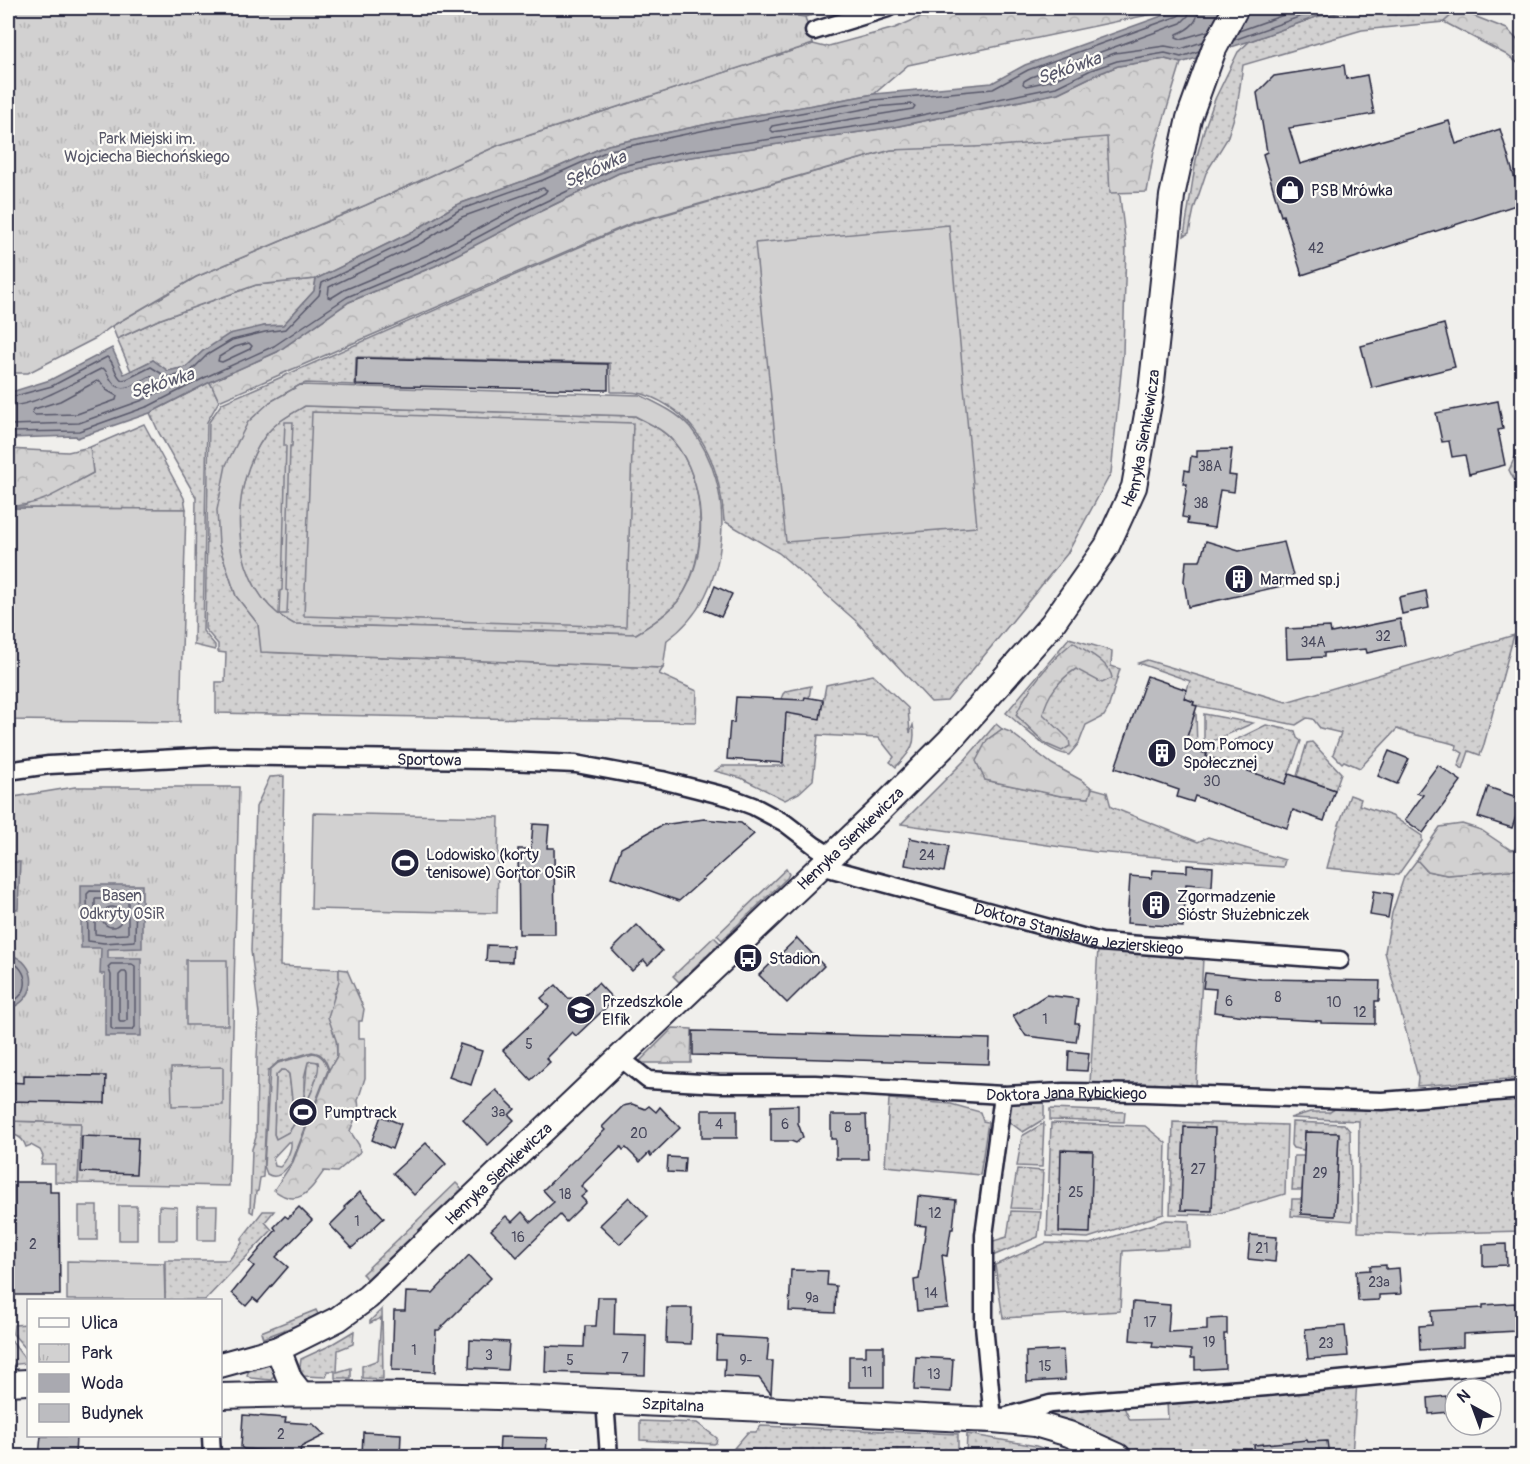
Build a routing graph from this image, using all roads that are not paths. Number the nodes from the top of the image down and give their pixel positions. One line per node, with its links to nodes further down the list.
1 (888, 8): 3 (street)
2 (1236, 8): 5 (main road, Henryka Sienkiewicza)
3 (814, 31)
4 (8, 771): 5 (street, Sportowa)
5 (826, 861): 6 (street, Doktora Stanisława Jezierskiego); 7 (main road, Henryka Sienkiewicza)
6 (1340, 960)
7 (619, 1057): 9 (street, Doktora Jana Rybickiego); 10 (main road, Henryka Sienkiewicza)
8 (1522, 1090): 9 (street, Doktora Jana Rybickiego)
9 (1003, 1095): 18 (street)
10 (278, 1349): 11 (main road, Henryka Sienkiewicza); 15 (main road)
11 (222, 1364)
12 (1522, 1365): 18 (street)
13 (27, 1382): 14 (main road)
14 (8, 1383)
15 (301, 1394): 16 (main road, Szpitalna); 17 (main road, Szpitalna)
16 (222, 1396)
17 (605, 1401): 18 (main road, Szpitalna); 21 (street)
18 (993, 1420): 22 (main road, Szpitalna)
19 (211, 1437): 20 (street)
20 (212, 1456)
21 (609, 1456)
22 (1118, 1456)

